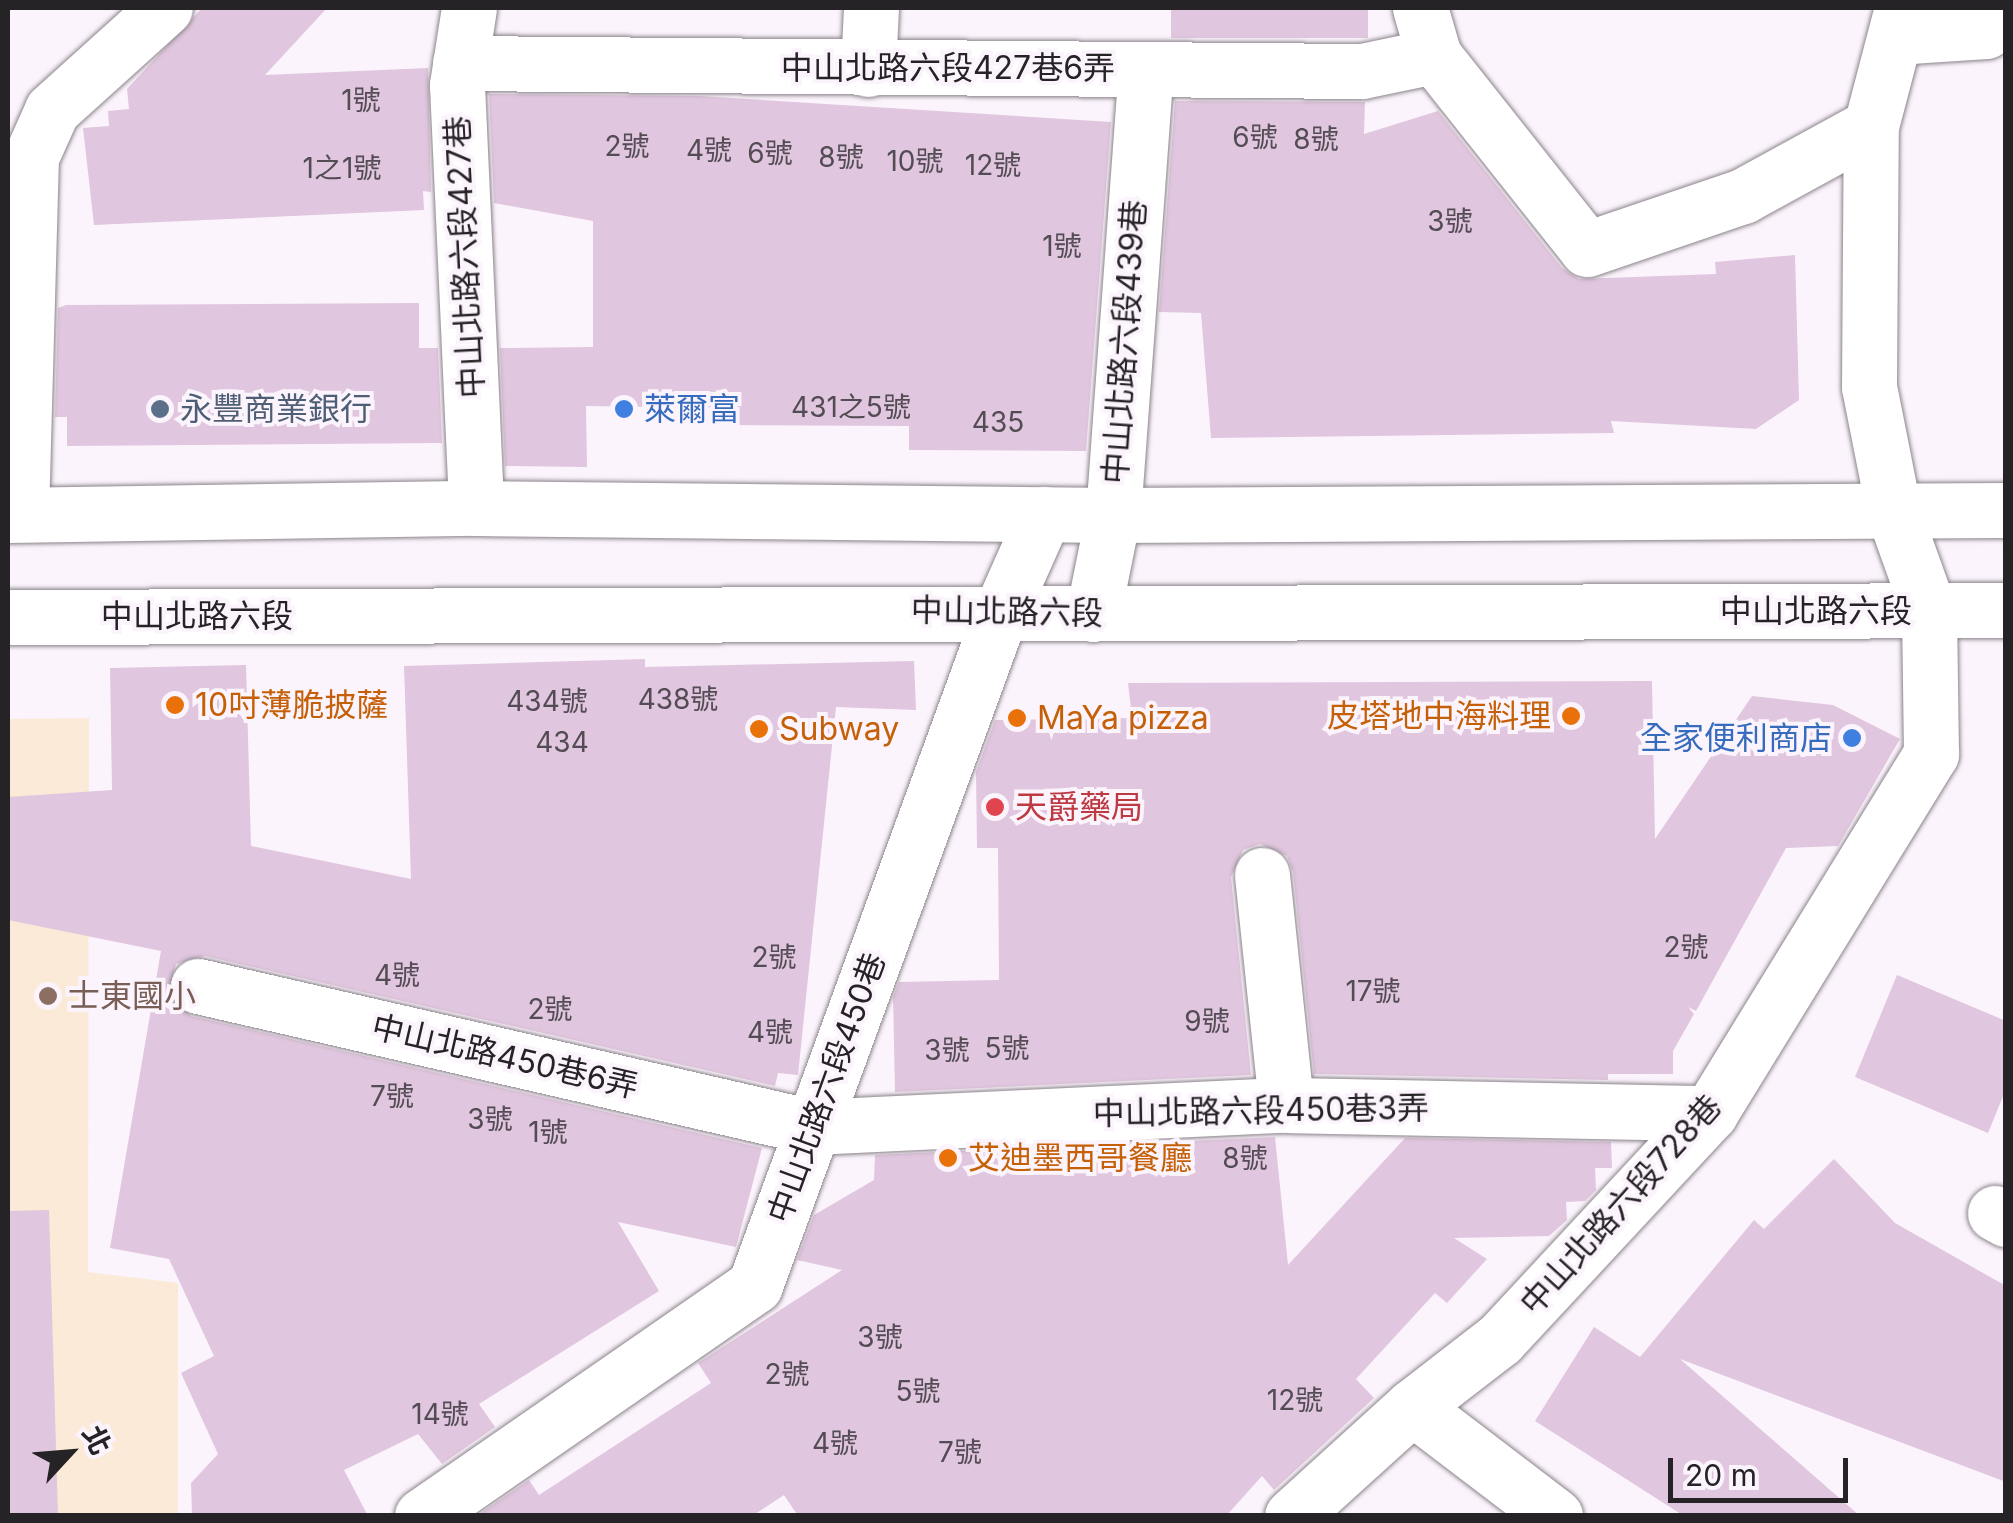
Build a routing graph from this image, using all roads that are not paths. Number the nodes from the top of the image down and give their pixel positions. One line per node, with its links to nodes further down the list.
1 (165, 8): 14 (street)
2 (468, 8): 7 (street, 中山北路六段427巷)
3 (870, 8): 9 (street)
4 (2006, 8): 5 (street)
5 (1899, 22): 10 (street, 中山北路六段728巷)
6 (1427, 32): 8 (street, 中山北路六段427巷6弄); 10 (street)
7 (460, 62): 9 (street, 中山北路六段427巷6弄); 11 (street, 中山北路六段427巷)
8 (1146, 68): 9 (street, 中山北路六段427巷6弄); 16 (street, 中山北路六段439巷)
9 (868, 69)
10 (1871, 126): 13 (street, 中山北路六段728巷)
11 (476, 508): 14 (street); 15 (street)
12 (2006, 510): 13 (street)
13 (1894, 513): 16 (street); 19 (street, 中山北路六段728巷)
14 (14, 514)
15 (1044, 514): 16 (street); 17 (street, 中山北路六段450巷)
16 (1113, 515): 20 (street, 中山北路六段439巷)
17 (1002, 609): 20 (street, 中山北路六段); 21 (street, 中山北路六段); 26 (street, 中山北路六段450巷)
18 (2006, 610): 19 (street, 中山北路六段)
19 (1930, 611): 20 (street, 中山北路六段); 25 (street, 中山北路六段728巷)
20 (1093, 614)
21 (8, 617)
22 (1262, 875): 24 (street)
23 (198, 986): 26 (street, 中山北路450巷6弄)
24 (1286, 1105): 25 (street, 中山北路六段450巷3弄); 26 (street, 中山北路六段450巷3弄)
25 (1710, 1113): 27 (street, 中山北路六段728巷)
26 (812, 1127): 28 (street, 中山北路六段450巷)
27 (1412, 1408): 29 (street, 中山北路六段728巷); 30 (street)
28 (422, 1516)
29 (1292, 1516)
30 (1555, 1516)

